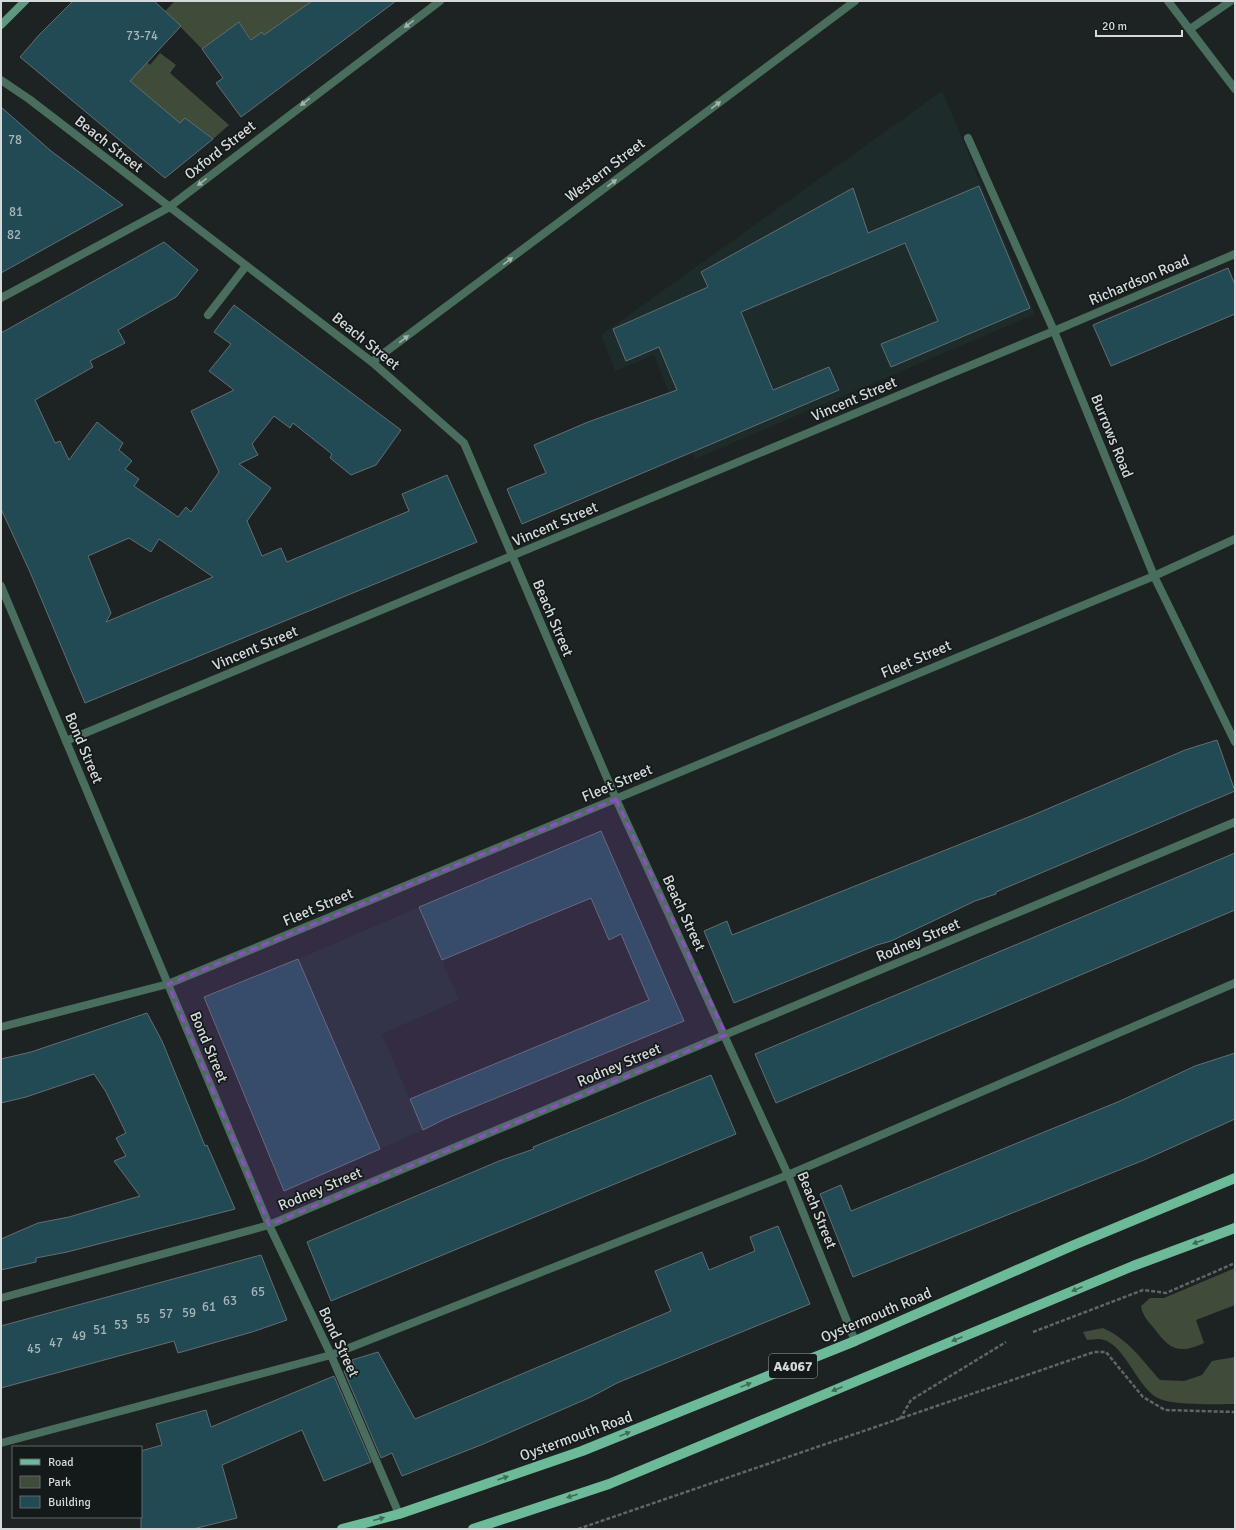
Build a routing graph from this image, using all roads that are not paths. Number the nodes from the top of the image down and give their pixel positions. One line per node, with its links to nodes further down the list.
1 (25, 1): 6 (main road)
2 (440, 1): 11 (street, Oxford Street, one-way to 11)
3 (855, 1): 17 (street, Western Street, one-way to 3)
4 (1168, 1): 7 (street)
5 (1231, 1): 7 (street)
6 (1, 25)
7 (1190, 29): 9 (street)
8 (1, 80): 11 (street, Beach Street)
9 (1235, 89)
10 (968, 138): 16 (street, Burrows Road)
11 (168, 208): 13 (street, Beach Street); 14 (street, Oxford Street)
12 (1235, 254): 16 (street, Richardson Road)
13 (246, 266): 15 (street); 17 (street, Beach Street)
14 (1, 298)
15 (208, 314)
16 (1054, 331): 19 (street, Vincent Street); 20 (street, Burrows Road)
17 (372, 362): 19 (street, Beach Street)
18 (1235, 539): 20 (street, Fleet Street)
19 (512, 557): 22 (street, Vincent Street); 24 (street, Beach Street)
20 (1154, 576): 23 (street, Burrows Road); 24 (street, Fleet Street)
21 (1, 586): 22 (street, Bond Street)
22 (66, 741): 27 (street, Bond Street)
23 (1235, 742)
24 (616, 799): 27 (street, Fleet Street); 29 (street, Beach Street)
25 (1235, 822): 29 (street, Rodney Street)
26 (1235, 983): 30 (street)
27 (168, 984): 28 (street, Fleet Street); 32 (street, Bond Street)
28 (1, 1027)
29 (726, 1035): 30 (street, Beach Street); 32 (street, Rodney Street)
30 (788, 1175): 35 (street, Beach Street); 36 (street)
31 (1235, 1178): 35 (main road, Oystermouth Road / A4067)
32 (269, 1225): 34 (street, Rodney Street); 36 (street, Bond Street)
33 (1235, 1228): 40 (main road, A4067, one-way to 40)
34 (1, 1298)
35 (855, 1341): 38 (main road, Oystermouth Road / A4067, one-way to 35)
36 (331, 1355): 37 (street); 38 (street, Bond Street)
37 (1, 1443)
38 (399, 1514): 39 (main road, Oystermouth Road / A4067, one-way to 38)
39 (342, 1529)
40 (473, 1529)

